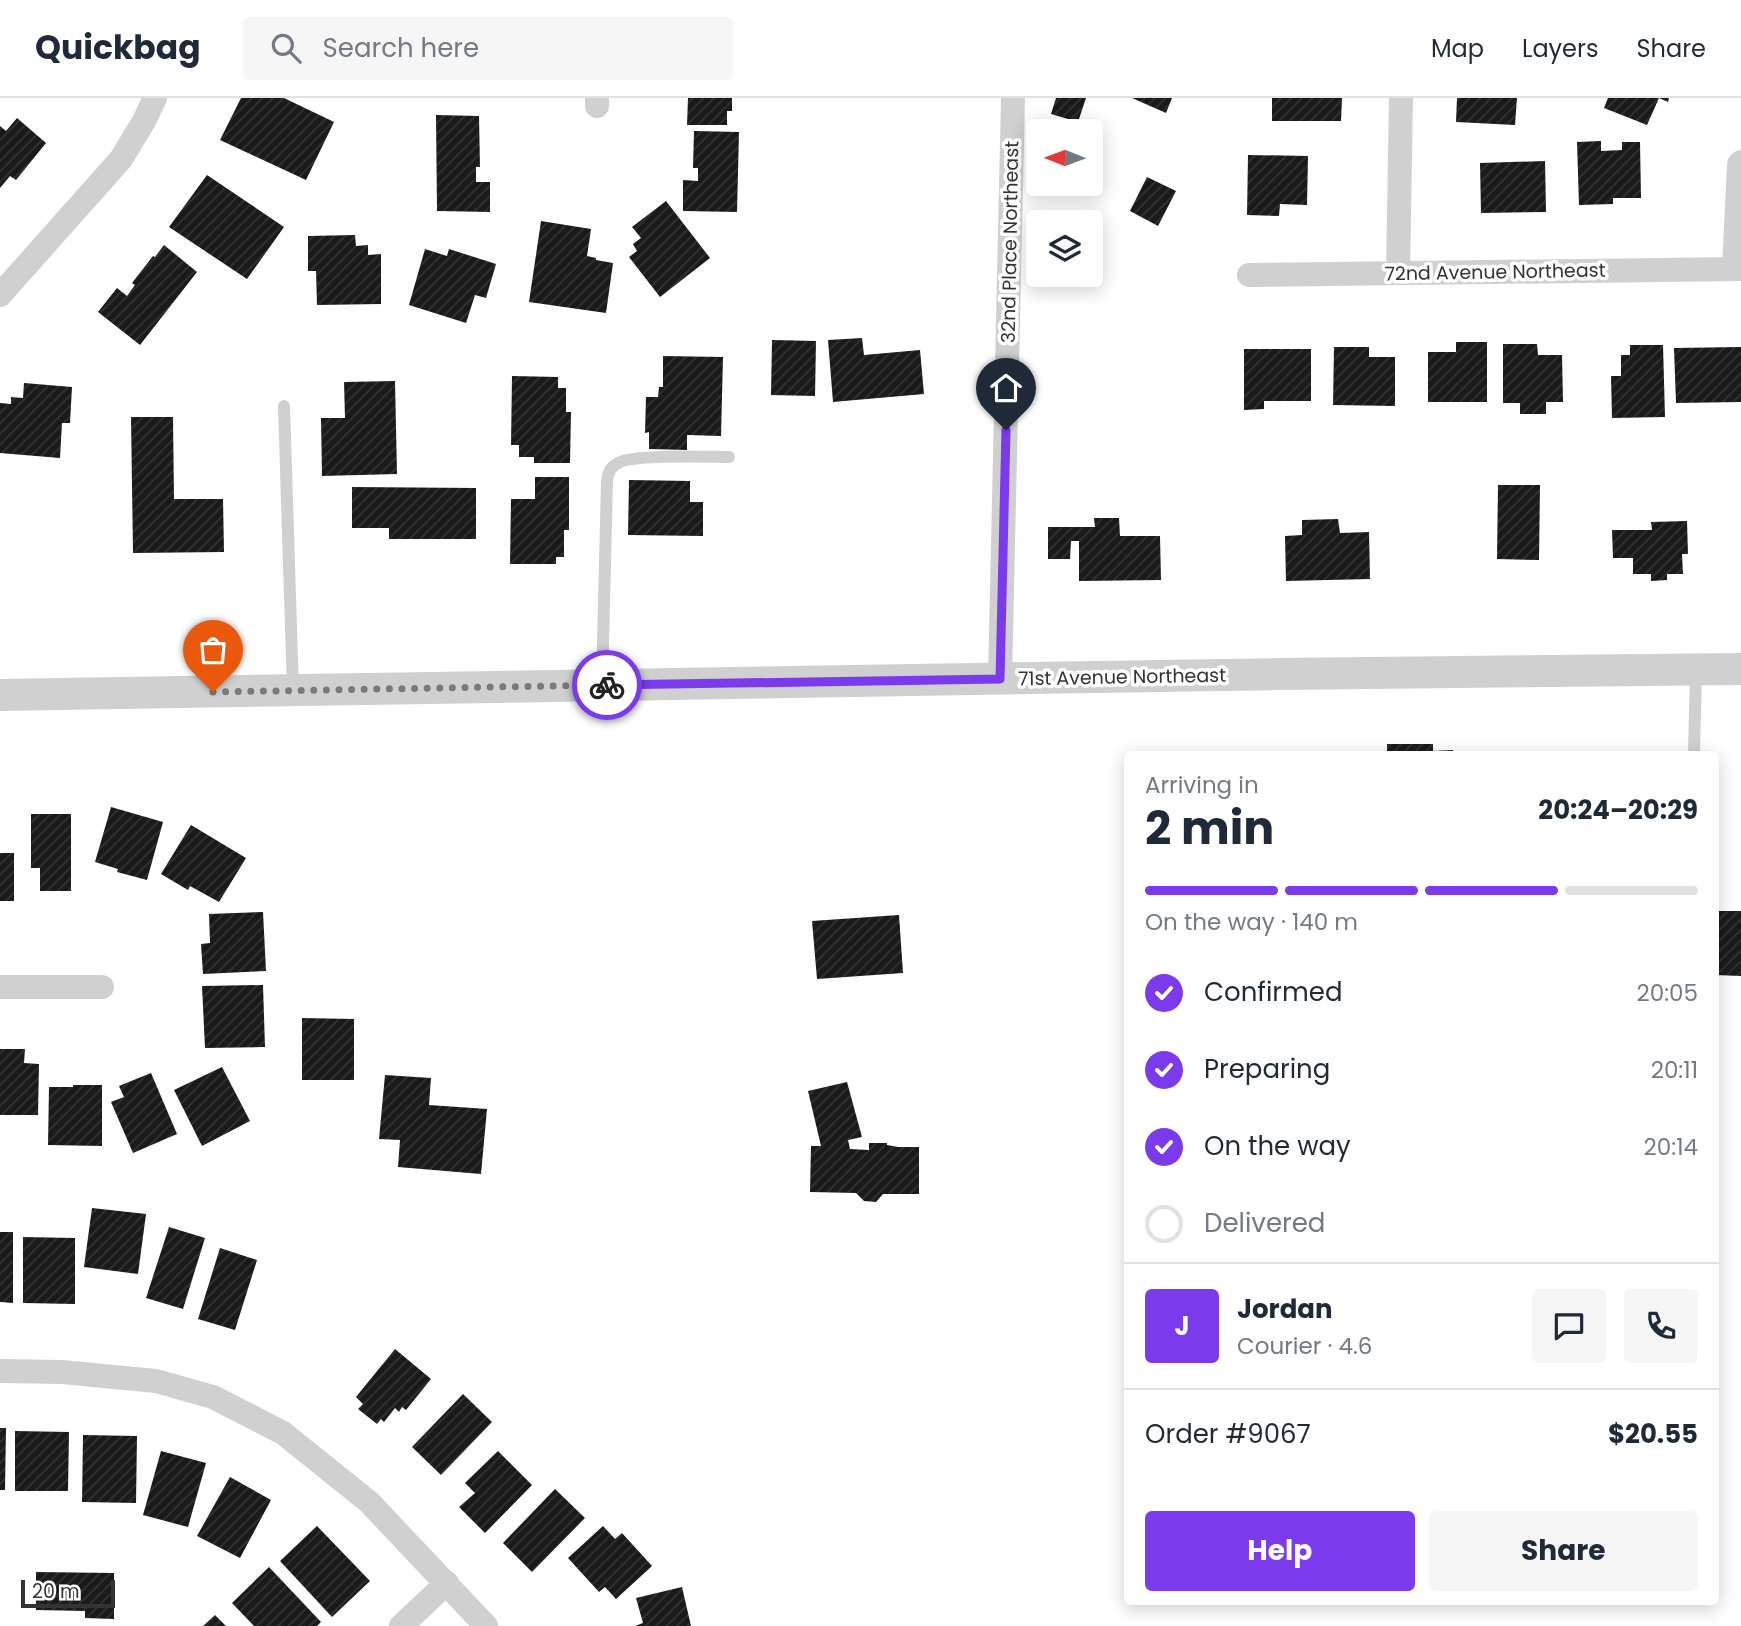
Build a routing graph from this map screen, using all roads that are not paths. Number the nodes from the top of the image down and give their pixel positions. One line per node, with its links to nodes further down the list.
1 (155, 98): 8 (street)
2 (1013, 98): 13 (street, 32nd Place Northeast)
3 (1401, 98): 6 (street)
4 (1741, 162): 5 (street)
5 (1737, 269): 6 (street, 72nd Avenue Northeast)
6 (1398, 273): 7 (street, 72nd Avenue Northeast)
7 (1249, 275)
8 (0, 295)
9 (285, 406): 15 (lane)
10 (729, 457): 14 (lane)
11 (1696, 669): 12 (street, 71st Avenue Northeast); 13 (street, 71st Avenue Northeast); 17 (lane)
12 (1741, 669)
13 (1000, 679): 14 (street, 71st Avenue Northeast)
14 (602, 685): 15 (street, 71st Avenue Northeast)
15 (293, 690): 16 (street, 71st Avenue Northeast)
16 (0, 695)
17 (1693, 751)
18 (0, 986): 19 (street)
19 (102, 987)
20 (0, 1371): 21 (street)
21 (447, 1583): 22 (street); 23 (street)
22 (401, 1626)
23 (486, 1626)

